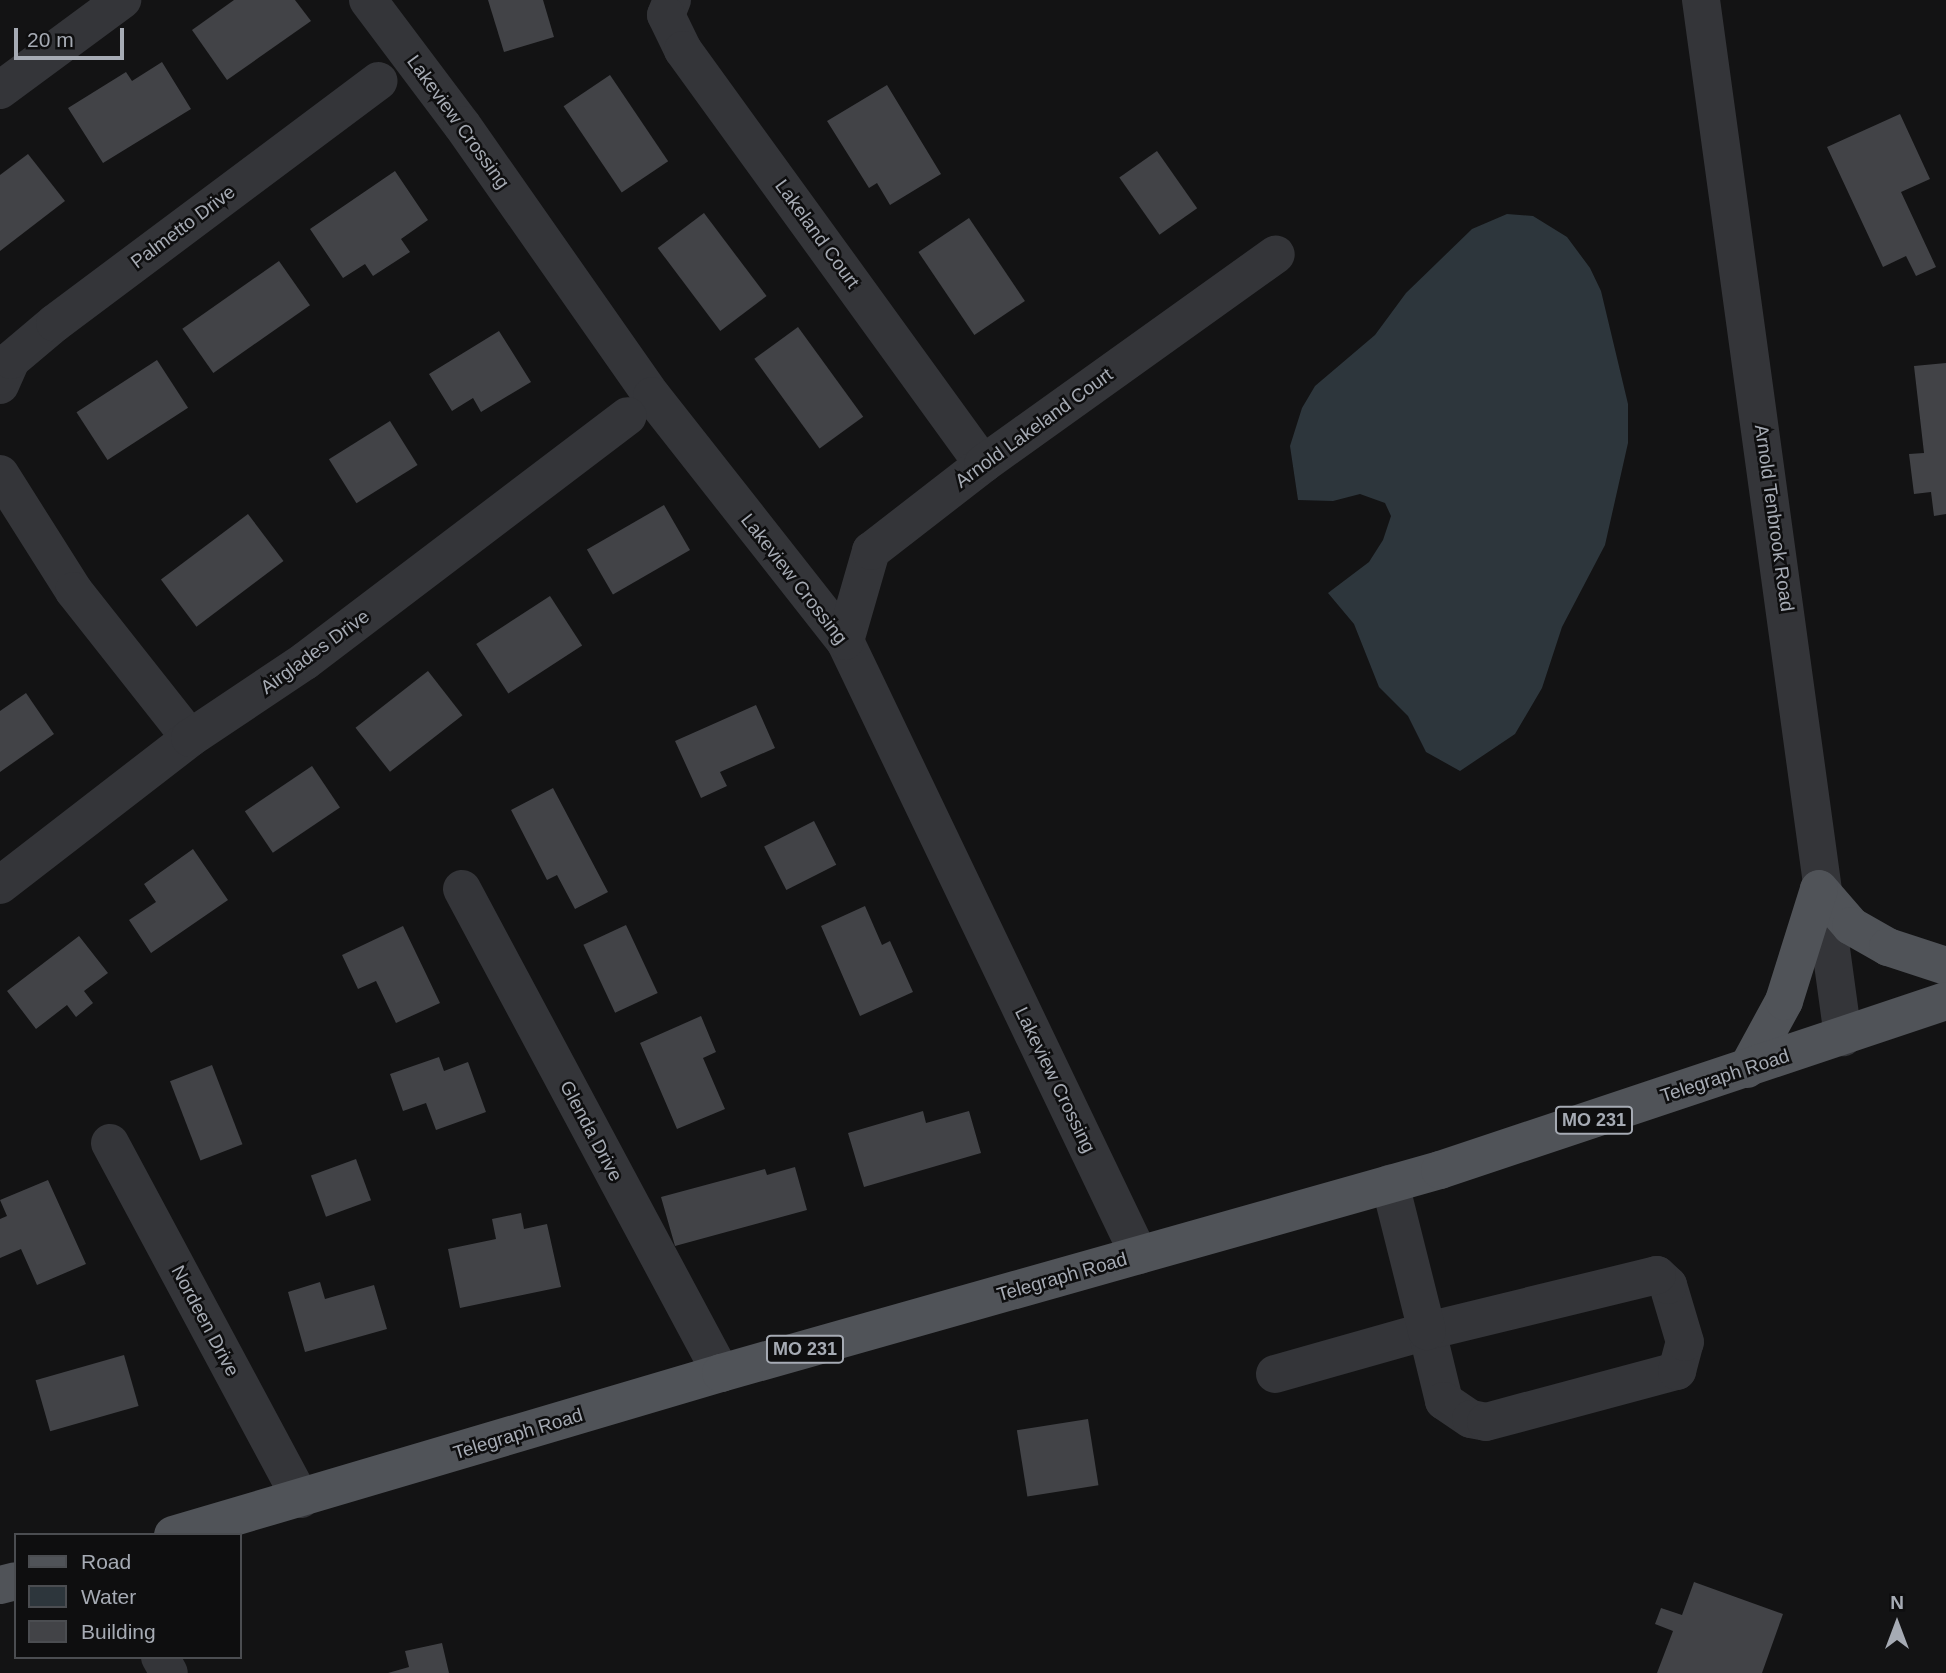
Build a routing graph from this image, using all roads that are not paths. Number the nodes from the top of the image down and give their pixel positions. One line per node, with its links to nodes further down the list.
1 (122, 0): 6 (street)
2 (368, 0): 12 (street, Lakeview Crossing)
3 (672, 0): 10 (street, Lakeland Court)
4 (1701, 0): 16 (street, Arnold Tenbrook Road)
5 (379, 81): 8 (street, Palmetto Drive)
6 (0, 90)
7 (1276, 254): 10 (street, Arnold Lakeland Court)
8 (0, 385)
9 (628, 416): 13 (street, Airglades Drive)
10 (983, 464): 12 (street, Arnold Lakeland Court)
11 (0, 474): 13 (street)
12 (845, 641): 23 (street, Lakeview Crossing)
13 (190, 738): 14 (street, Airglades Drive)
14 (0, 885)
15 (462, 888): 25 (street, Glenda Drive)
16 (1819, 888): 17 (main road); 19 (street, Arnold Tenbrook Road); 20 (main road)
17 (1946, 966)
18 (1946, 1001): 19 (main road, Telegraph Road / MO 231)
19 (1843, 1037): 20 (main road, Telegraph Road / MO 231)
20 (1747, 1069): 22 (main road, Telegraph Road / MO 231)
21 (110, 1143): 27 (street, Nordeen Drive)
22 (1390, 1185): 23 (main road, Telegraph Road / MO 231); 24 (street)
23 (1139, 1255): 25 (main road, Telegraph Road / MO 231)
24 (1427, 1331): 24 (street); 26 (street)
25 (720, 1373): 27 (main road, Telegraph Road / MO 231)
26 (1275, 1374)
27 (300, 1499): 28 (main road, Telegraph Road / MO 231)
28 (180, 1533)

